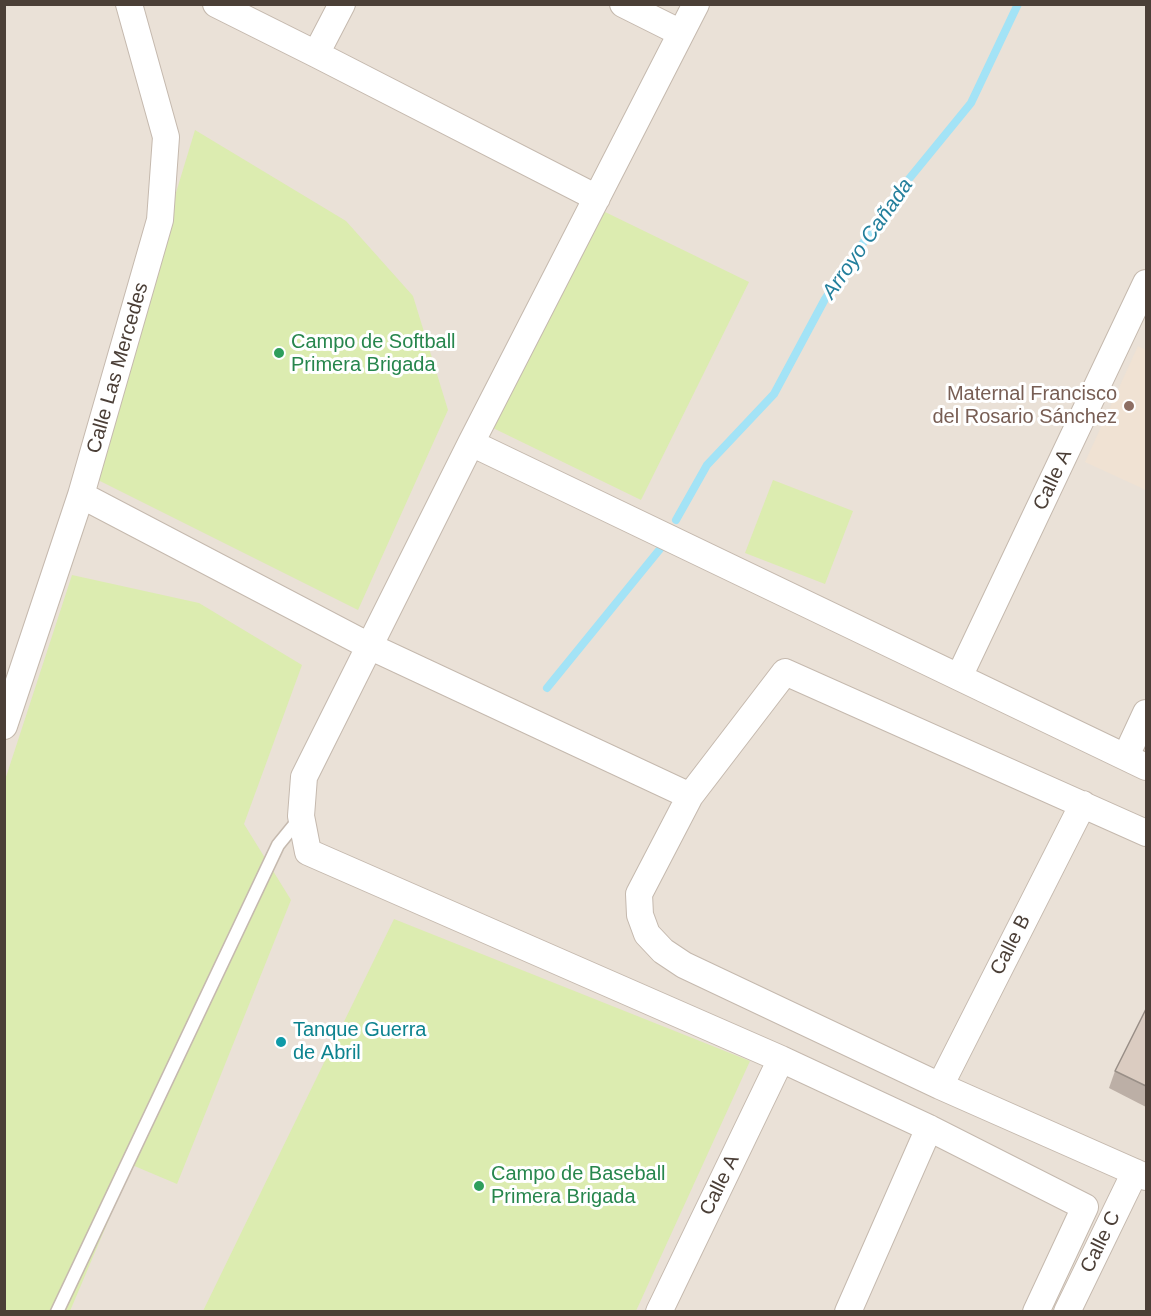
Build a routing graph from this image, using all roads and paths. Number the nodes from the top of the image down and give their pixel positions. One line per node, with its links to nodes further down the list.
1 (129, 4): 11 (street, Calle Las Mercedes)
2 (216, 4): 7 (street)
3 (342, 4): 7 (street)
4 (623, 4): 6 (street)
5 (696, 4): 6 (street)
6 (681, 33): 8 (street)
7 (316, 54): 8 (street)
8 (597, 198): 10 (street)
9 (1146, 283): 13 (street, Calle A)
10 (471, 443): 12 (street); 13 (street)
11 (81, 495): 12 (street); 15 (street, Calle Las Mercedes)
12 (369, 646): 17 (street); 19 (street)
13 (959, 677): 16 (street)
14 (1146, 713): 16 (street)
15 (4, 726)
16 (1136, 762)
17 (690, 795): 18 (street); 22 (street)
18 (1083, 804): 20 (street); 22 (street, Calle B)
19 (301, 816): 21 (street); 25 (lane)
20 (1146, 833)
21 (781, 1059): 23 (street); 26 (street, Calle A)
22 (940, 1086): 24 (street)
23 (929, 1128): 27 (street); 28 (street, Calle C)
24 (1141, 1174): 29 (street, Calle C)
25 (57, 1311)
26 (659, 1311)
27 (848, 1311)
28 (1036, 1311)
29 (1067, 1311)

